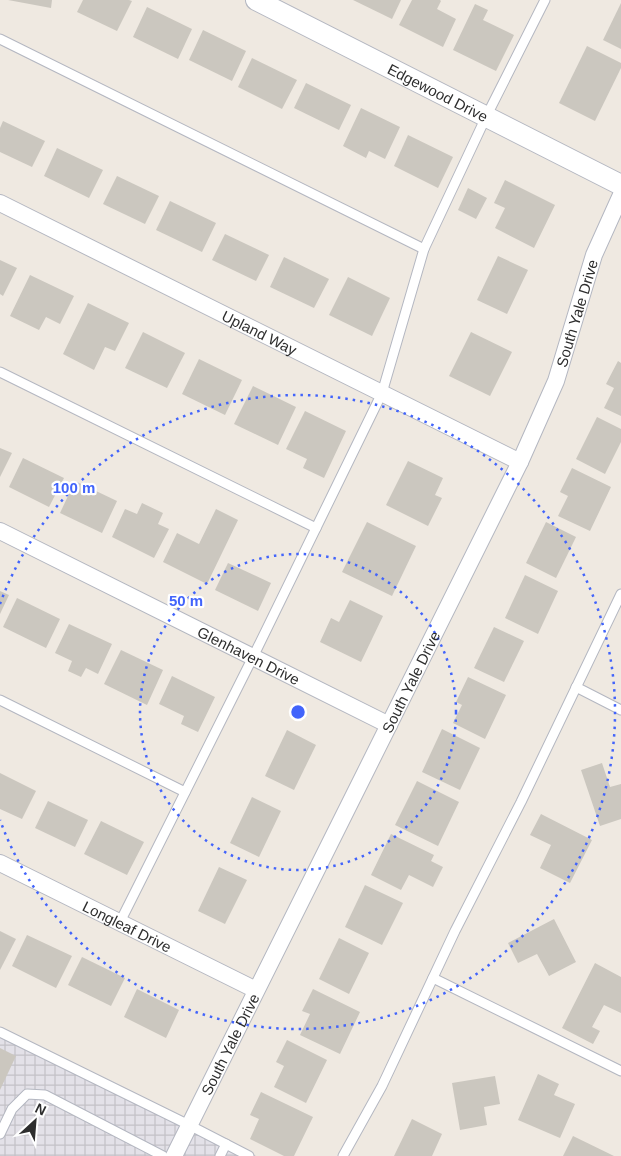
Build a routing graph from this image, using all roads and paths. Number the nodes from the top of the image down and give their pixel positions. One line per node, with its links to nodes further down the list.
1 (256, 0): 4 (street, Edgewood Drive)
2 (545, 0): 4 (lane)
3 (0, 39): 8 (lane)
4 (486, 117): 5 (street, Edgewood Drive); 8 (lane)
5 (621, 185)
6 (621, 195): 11 (street, South Yale Drive)
7 (0, 203): 10 (street, Upland Way)
8 (424, 249): 10 (lane)
9 (0, 372): 12 (lane)
10 (382, 393): 11 (street, Upland Way); 12 (lane)
11 (520, 462): 19 (street, South Yale Drive)
12 (316, 528): 15 (lane)
13 (0, 532): 15 (street, Glenhaven Drive)
14 (621, 594): 16 (lane)
15 (253, 657): 19 (street, Glenhaven Drive); 20 (lane)
16 (576, 687): 18 (lane); 23 (lane)
17 (0, 700): 20 (lane)
18 (621, 710)
19 (389, 725): 24 (street, South Yale Drive)
20 (185, 792): 22 (lane)
21 (0, 863): 22 (street, Longleaf Drive)
22 (120, 922): 24 (street, Longleaf Drive)
23 (433, 978): 26 (lane); 34 (lane)
24 (256, 990): 27 (street, South Yale Drive)
25 (0, 1032): 27 (lane)
26 (621, 1071)
27 (189, 1125): 29 (lane); 31 (street, South Yale Drive)
28 (0, 1134): 30 (lane)
29 (226, 1144): 32 (lane); 33 (lane)
30 (163, 1156)
31 (174, 1156)
32 (220, 1156)
33 (249, 1156)
34 (343, 1156)

